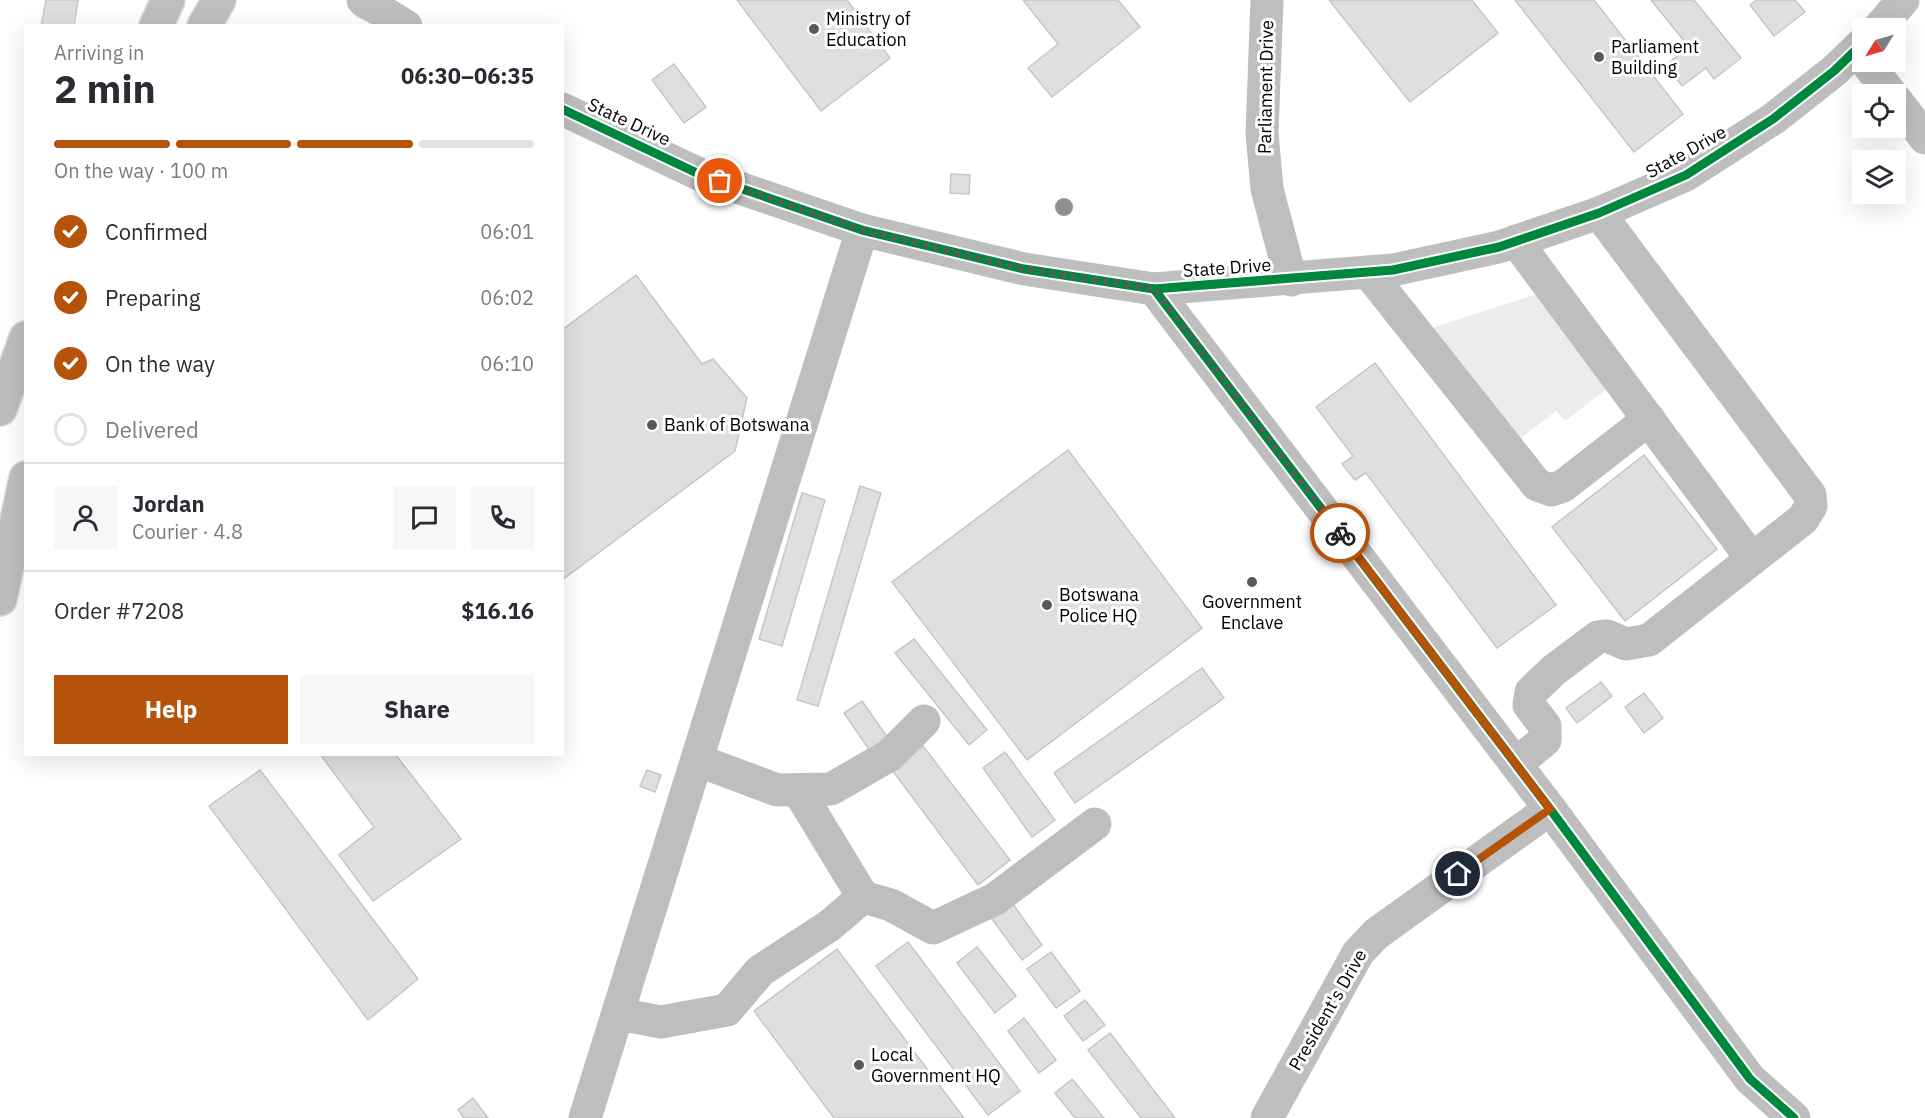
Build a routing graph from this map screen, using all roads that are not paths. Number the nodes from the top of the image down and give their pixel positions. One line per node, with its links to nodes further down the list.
1 (168, 0): 7 (street)
2 (219, 0): 8 (street)
3 (1267, 0): 18 (street, Parliament Drive)
4 (1903, 0): 6 (street, State Drive)
5 (365, 1): 9 (street)
6 (1889, 18)
7 (157, 24)
8 (205, 24)
9 (403, 24)
10 (1852, 58): 14 (street, State Drive)
11 (564, 110): 15 (street, State Drive)
12 (1906, 113): 13 (street)
13 (1925, 138)
14 (1599, 213): 16 (street, State Drive); 24 (street)
15 (862, 230): 19 (street, State Drive); 27 (street)
16 (1516, 241): 17 (street, State Drive); 22 (street)
17 (1368, 272): 18 (street, State Drive); 22 (street)
18 (1291, 279): 19 (street, State Drive)
19 (1155, 289): 28 (street)
20 (24, 344): 21 (street)
21 (0, 410)
22 (1649, 419): 24 (street)
23 (24, 487): 25 (street)
24 (1752, 559): 28 (street)
25 (0, 598)
26 (924, 721): 29 (street)
27 (697, 760): 29 (street); 33 (street)
28 (1516, 764): 30 (street)
29 (798, 790): 32 (street)
30 (1550, 809): 35 (street, President's Drive); 36 (street)
31 (1095, 824): 32 (street)
32 (863, 897): 33 (street)
33 (618, 1014): 34 (street)
34 (585, 1118)
35 (1267, 1118)
36 (1794, 1118)

